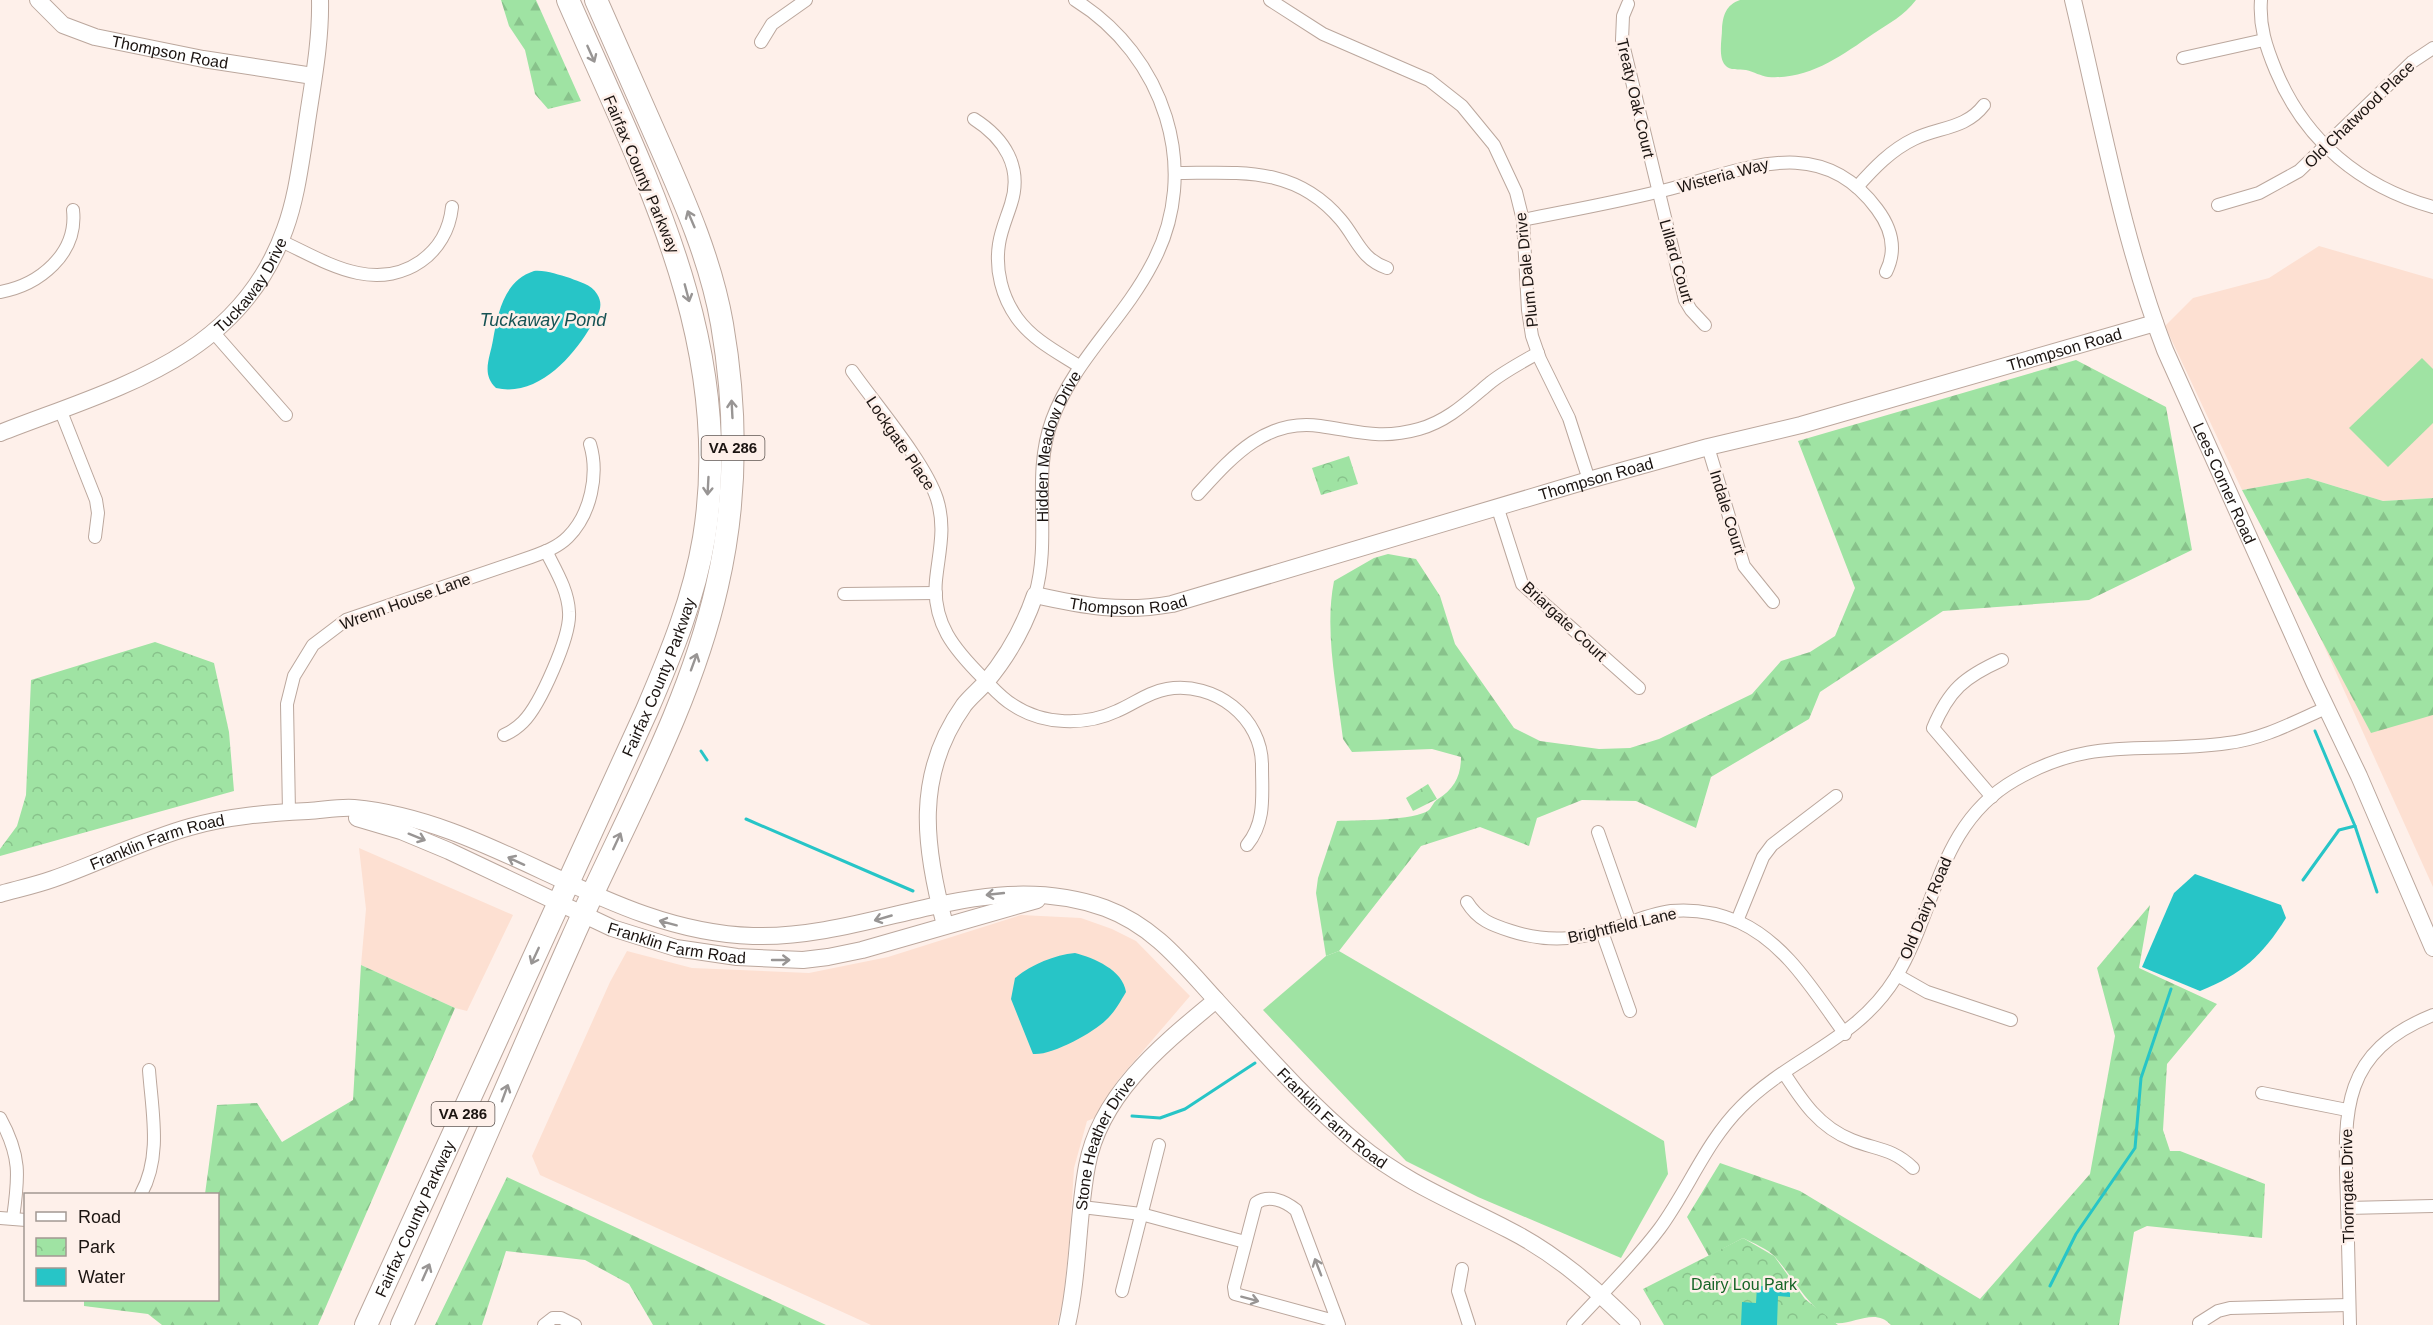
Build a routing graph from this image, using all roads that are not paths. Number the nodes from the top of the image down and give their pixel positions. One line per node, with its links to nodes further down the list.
1 (38, 0): 15 (street, Thompson Road)
2 (320, 0): 15 (street, Tuckaway Drive)
3 (568, 0): 61 (highway, Fairfax County Parkway / VA 286, one-way to 61)
4 (596, 0): 65 (highway, Fairfax County Parkway / VA 286, one-way to 4)
5 (806, 0): 12 (street)
6 (1075, 0): 19 (street, Hidden Meadow Drive)
7 (1270, 0): 26 (street, Plum Dale Drive)
8 (2073, 0): 31 (street, Lees Corner Road)
9 (2261, 0): 11 (street)
10 (1628, 4): 21 (street, Treaty Oak Court)
11 (2264, 40): 14 (street); 18 (street)
12 (761, 42)
13 (2433, 48): 18 (street, Old Chatwood Place)
14 (2183, 57)
15 (314, 76): 27 (street, Tuckaway Drive)
16 (1984, 105): 20 (street)
17 (974, 119): 35 (street)
18 (2326, 148): 22 (street, Old Chatwood Place); 24 (street)
19 (1175, 173): 28 (street); 35 (street, Hidden Meadow Drive)
20 (1857, 187): 21 (street, Wisteria Way); 29 (street, Wisteria Way)
21 (1658, 192): 26 (street, Wisteria Way); 32 (street, Lillard Court)
22 (2218, 205)
23 (452, 207): 27 (street)
24 (2433, 207)
25 (73, 210): 30 (street)
26 (1523, 220): 34 (street, Plum Dale Drive)
27 (281, 241): 33 (street, Tuckaway Drive)
28 (1387, 268)
29 (1886, 272)
30 (0, 292)
31 (2155, 323): 41 (street, Thompson Road); 54 (street, Lees Corner Road)
32 (1705, 325)
33 (214, 333): 37 (street, Tuckaway Drive); 38 (street)
34 (1538, 353): 42 (street, Plum Dale Drive); 43 (street)
35 (1079, 366): 49 (street, Hidden Meadow Drive)
36 (852, 371): 47 (street, Lockgate Place)
37 (60, 409): 39 (street, Tuckaway Drive); 45 (street)
38 (286, 415)
39 (0, 433)
40 (590, 444): 46 (street, Wrenn House Lane)
41 (1708, 447): 42 (street, Thompson Road); 50 (street, Indale Court)
42 (1589, 480): 44 (street, Thompson Road)
43 (1198, 494)
44 (1497, 509): 49 (street, Thompson Road); 53 (street, Briargate Court)
45 (95, 537)
46 (546, 551): 55 (street); 58 (street, Wrenn House Lane)
47 (936, 593): 48 (street); 52 (street, Lockgate Place)
48 (844, 594)
49 (1035, 595): 52 (street, Hidden Meadow Drive)
50 (1773, 602)
51 (2002, 660): 57 (street)
52 (987, 681): 60 (street, Lockgate Place); 66 (street, Hidden Meadow Drive)
53 (1639, 688)
54 (2326, 708): 57 (street, Old Dairy Road); 71 (street, Lees Corner Road)
55 (504, 735)
56 (1836, 796): 67 (street)
57 (1992, 797): 72 (street, Old Dairy Road)
58 (289, 812): 61 (street, Franklin Farm Road); 62 (street, Franklin Farm Road)
59 (1598, 832): 68 (street)
60 (1247, 845)
61 (564, 893): 65 (street, Franklin Farm Road); 98 (highway, Fairfax County Parkway / VA 286, one-way to 98)
62 (0, 894)
63 (1050, 898): 66 (street, Franklin Farm Road, one-way to 66); 69 (street, Franklin Farm Road); 73 (street, Franklin Farm Road)
64 (1467, 902): 70 (street, Brightfield Lane)
65 (587, 904): 66 (street, Franklin Farm Road, one-way to 65); 69 (street, Franklin Farm Road, one-way to 69); 99 (highway, Fairfax County Parkway / VA 286, one-way to 65)
66 (940, 904): 69 (street, Hidden Meadow Drive)
67 (1737, 921): 68 (street, Brightfield Lane); 77 (street, Brightfield Lane)
68 (1630, 922): 70 (street, Brightfield Lane)
69 (945, 925)
70 (1602, 932): 74 (street)
71 (2433, 948)
72 (1897, 975): 76 (street); 77 (street, Old Dairy Road)
73 (1216, 1000): 87 (street, Stone Heather Drive); 94 (street, Franklin Farm Road)
74 (1630, 1011)
75 (2433, 1015): 81 (street, Thorngate Drive)
76 (2011, 1020)
77 (1845, 1034): 79 (street, Old Dairy Road)
78 (149, 1070): 85 (street)
79 (1784, 1073): 84 (street); 94 (street, Old Dairy Road)
80 (2262, 1093): 81 (street)
81 (2347, 1110): 88 (street, Thorngate Drive)
82 (0, 1118): 90 (street)
83 (1158, 1145): 89 (street)
84 (1913, 1168)
85 (142, 1193)
86 (2433, 1206): 88 (street)
87 (1082, 1207): 89 (street); 102 (street, Stone Heather Drive)
88 (2347, 1208): 95 (street, Thorngate Drive)
89 (1141, 1214): 91 (street); 93 (street)
90 (13, 1219)
91 (1245, 1242): 96 (street, one-way to 96); 96 (street, one-way to 91)
92 (1462, 1269): 103 (street)
93 (1122, 1291)
94 (1602, 1294): 104 (street, Old Dairy Road); 105 (street, Franklin Farm Road)
95 (2349, 1305): 97 (street); 106 (street, Thorngate Drive)
96 (1339, 1323)
97 (2199, 1323)
98 (366, 1325)
99 (402, 1325)
100 (544, 1325): 101 (street)
101 (575, 1325)
102 (1067, 1325)
103 (1468, 1325)
104 (1573, 1325)
105 (1632, 1325)
106 (2350, 1325)

